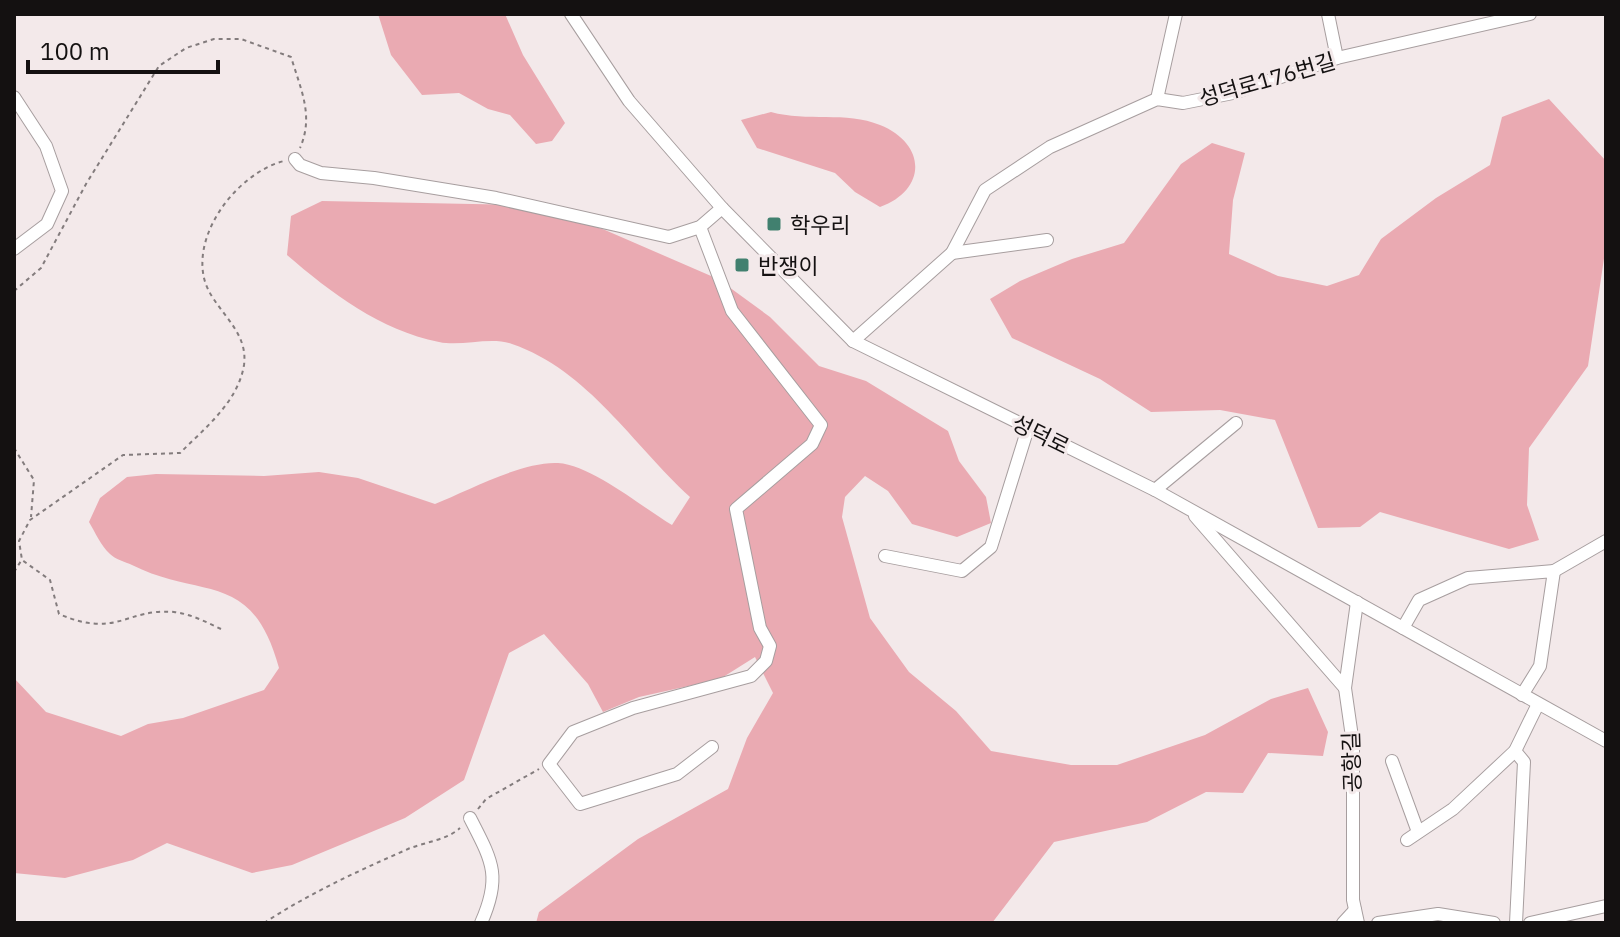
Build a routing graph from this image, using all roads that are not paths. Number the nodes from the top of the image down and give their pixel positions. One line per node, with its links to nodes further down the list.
1 (571, 14): 9 (street, 성덕로)
2 (1176, 14): 7 (street)
3 (1328, 14): 5 (street)
4 (1530, 14): 5 (street, 성덕로176번길)
5 (1337, 58): 7 (street, 성덕로176번길)
6 (14, 97): 12 (street)
7 (1157, 99): 13 (street, 성덕로176번길)
8 (295, 159): 10 (street)
9 (722, 208): 10 (street); 14 (street, 성덕로)
10 (700, 227): 28 (street)
11 (1047, 240): 13 (street)
12 (14, 249)
13 (952, 253): 14 (street, 성덕로176번길)
14 (853, 341): 16 (street, 성덕로)
15 (1236, 423): 17 (street)
16 (1028, 428): 17 (street, 성덕로); 20 (street)
17 (1155, 490): 18 (street, 성덕로)
18 (1187, 507): 22 (street, 성덕로); 24 (street)
19 (1606, 541): 21 (street)
20 (885, 556)
21 (1554, 571): 23 (street); 25 (street)
22 (1357, 602): 23 (street, 성덕로); 24 (street, 공항길)
23 (1403, 628): 25 (street, 성덕로)
24 (1345, 688): 33 (street, 공항길)
25 (1522, 695): 26 (street, 성덕로)
26 (1538, 704): 27 (street, 성덕로); 29 (street)
27 (1606, 741)
28 (712, 747)
29 (1515, 751): 30 (street); 38 (street)
30 (1392, 761)
31 (470, 818): 34 (street)
32 (1606, 906): 39 (street)
33 (1357, 916): 35 (street)
34 (481, 923)
35 (1343, 923)
36 (1378, 923): 37 (street)
37 (1494, 923)
38 (1516, 923)
39 (1530, 923)

